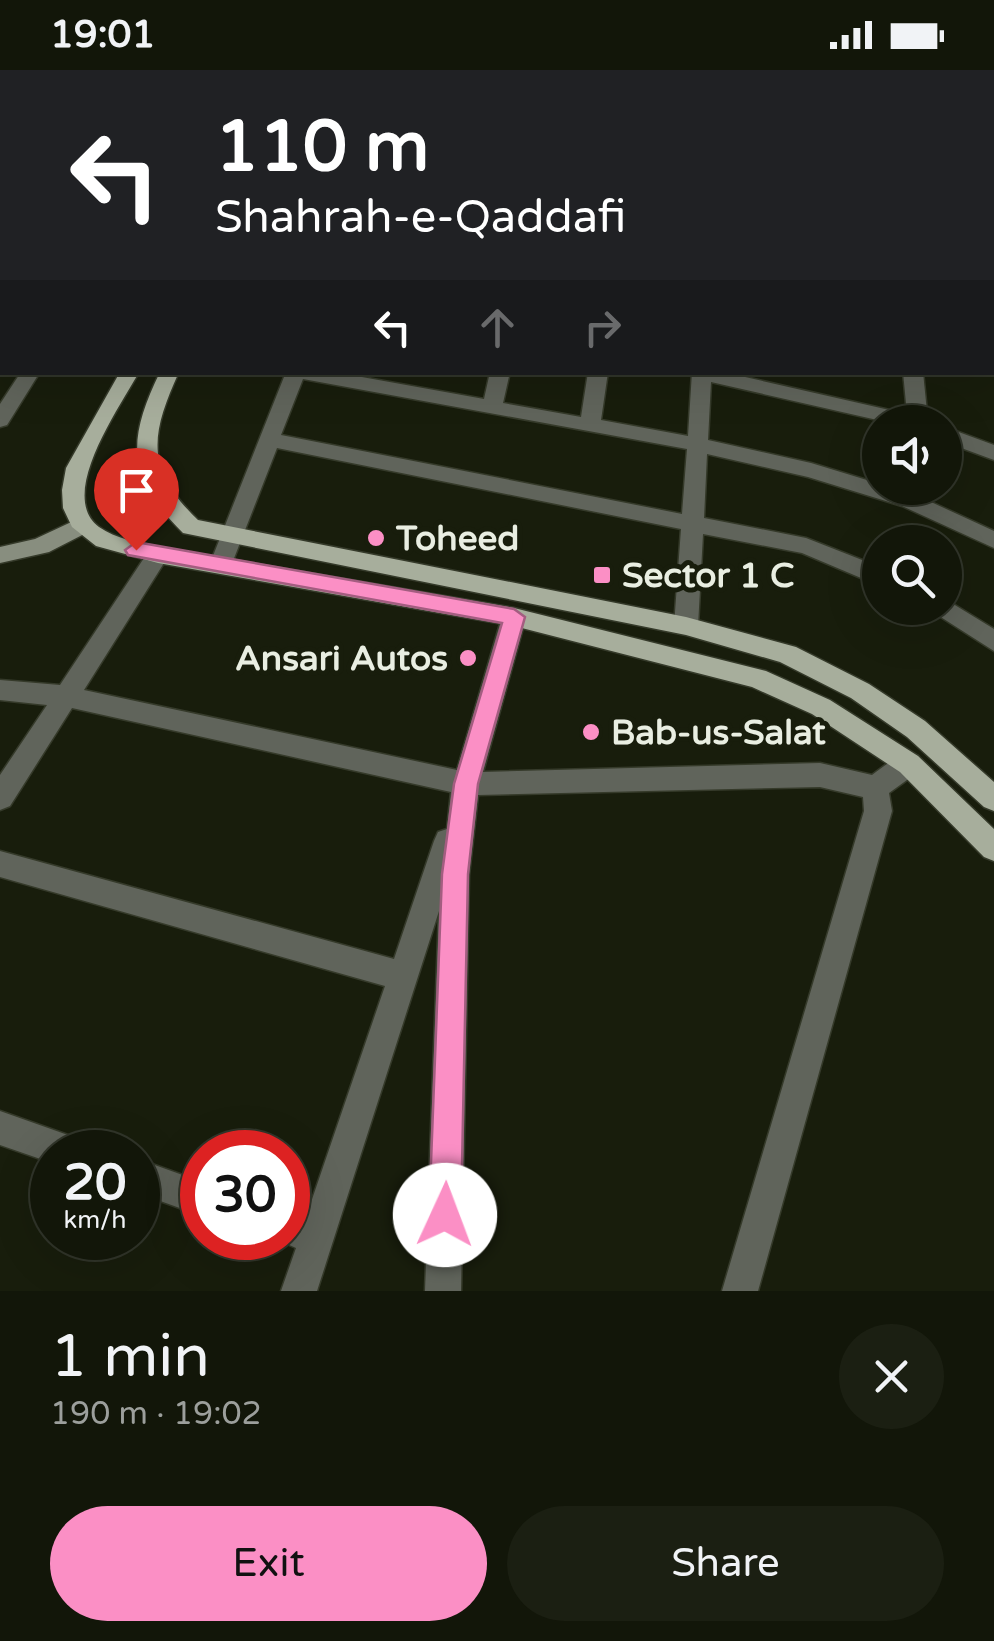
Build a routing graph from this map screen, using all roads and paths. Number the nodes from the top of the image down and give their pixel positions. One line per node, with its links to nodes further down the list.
1 (29, 375): 17 (street)
2 (128, 375): 24 (main road)
3 (169, 375): 25 (main road)
4 (296, 375): 19 (street)
5 (330, 375): 12 (street)
6 (499, 375): 15 (street)
7 (598, 375): 18 (street)
8 (702, 375): 21 (street)
9 (711, 375): 13 (street)
10 (802, 375): 13 (street)
11 (913, 375): 14 (street)
12 (397, 381): 15 (street)
13 (801, 395): 16 (street)
14 (915, 405)
15 (492, 408): 18 (street)
16 (862, 409)
17 (0, 420)
18 (590, 425): 21 (street)
19 (270, 440): 23 (street); 25 (street)
20 (962, 441): 22 (street)
21 (696, 444): 23 (street); 26 (street)
22 (994, 453)
23 (695, 522): 30 (street); 33 (street)
24 (82, 526): 27 (street); 28 (main road)
25 (231, 537): 29 (street); 33 (main road)
26 (994, 540)
27 (0, 555)
28 (158, 555): 29 (main road); 37 (street)
29 (220, 566): 31 (main road)
30 (862, 569)
31 (514, 617): 38 (main road); 40 (street)
32 (962, 620): 34 (street)
33 (686, 626): 35 (main road)
34 (994, 641)
35 (816, 669): 38 (main road); 43 (main road)
36 (0, 690): 37 (street)
37 (66, 696): 40 (street); 42 (street)
38 (797, 696): 39 (main road)
39 (908, 764): 41 (street); 44 (main road)
40 (466, 784): 41 (street); 46 (street); 52 (street)
41 (874, 788): 53 (street)
42 (0, 798)
43 (994, 799)
44 (994, 848)
45 (0, 864): 46 (street)
46 (403, 976): 49 (street)
47 (0, 1128): 48 (street)
48 (30, 1138)
49 (310, 1213)
50 (301, 1260): 51 (street)
51 (299, 1291)
52 (443, 1291)
53 (740, 1291)

